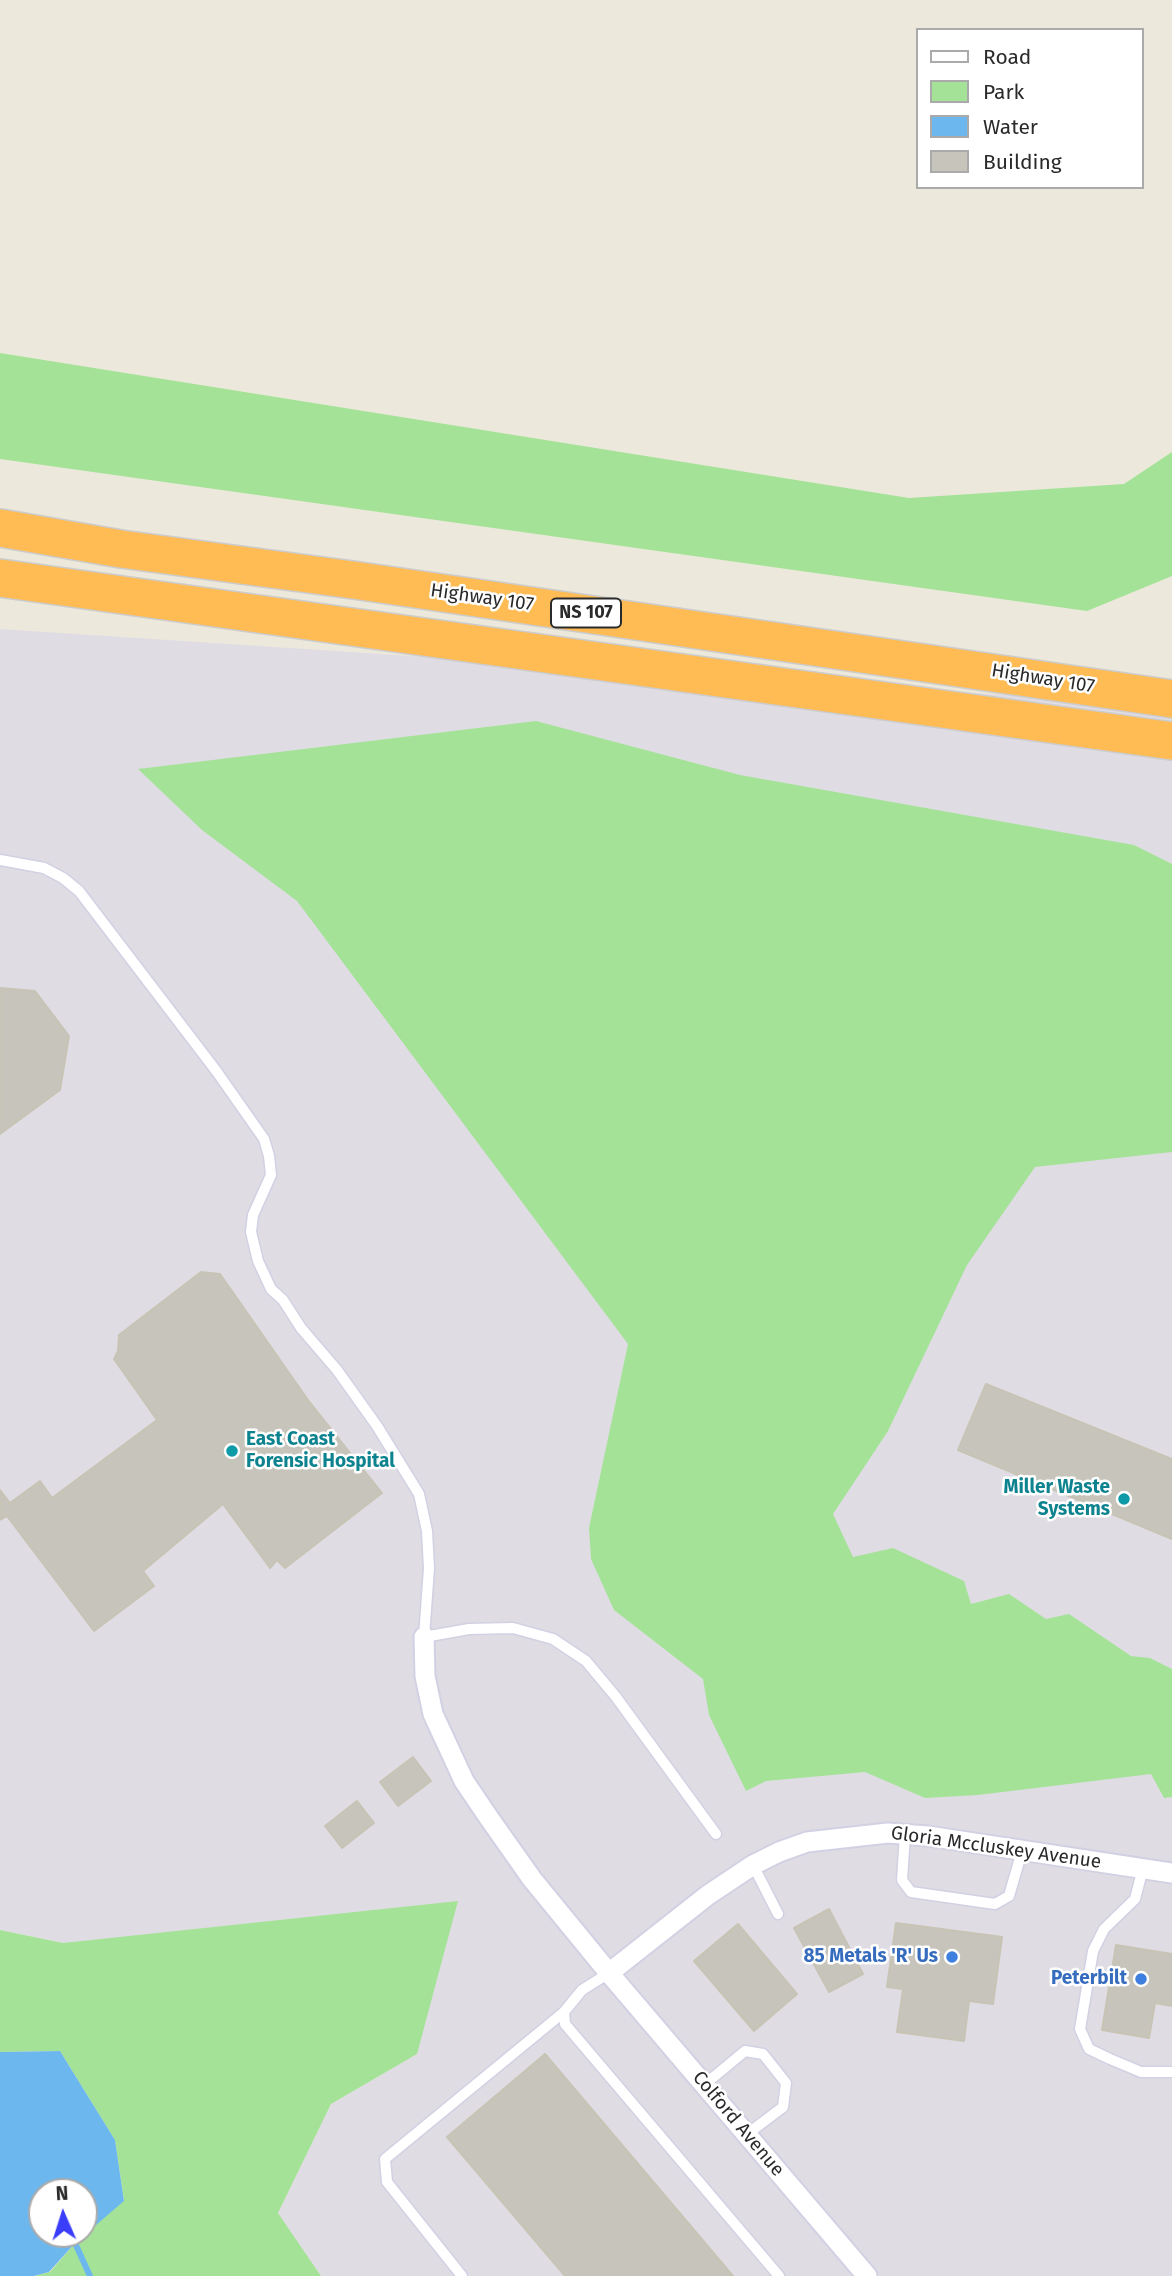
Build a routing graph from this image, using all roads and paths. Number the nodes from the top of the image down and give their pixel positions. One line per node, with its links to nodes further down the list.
1 (0, 528): 3 (highway, Highway 107 / NS 107)
2 (0, 578): 4 (highway, NS 107)
3 (1172, 699)
4 (1172, 741)
5 (0, 860): 6 (lane)
6 (424, 1637): 7 (lane); 14 (street, Colford Avenue)
7 (716, 1834)
8 (905, 1834): 9 (street, Gloria Mccluskey Avenue); 9 (lane); 10 (street, Gloria Mccluskey Avenue)
9 (1022, 1851): 11 (street, Gloria Mccluskey Avenue)
10 (753, 1865): 13 (lane); 14 (street, Gloria Mccluskey Avenue)
11 (1143, 1868): 12 (street, Gloria Mccluskey Avenue); 16 (lane)
12 (1172, 1872)
13 (778, 1914)
14 (609, 1973): 15 (lane); 17 (street, Colford Avenue)
15 (564, 2012): 19 (lane); 20 (lane)
16 (1172, 2072)
17 (704, 2085): 18 (street, Colford Avenue); 18 (lane)
18 (747, 2135): 21 (street, Colford Avenue)
19 (462, 2276)
20 (779, 2276)
21 (867, 2276)

